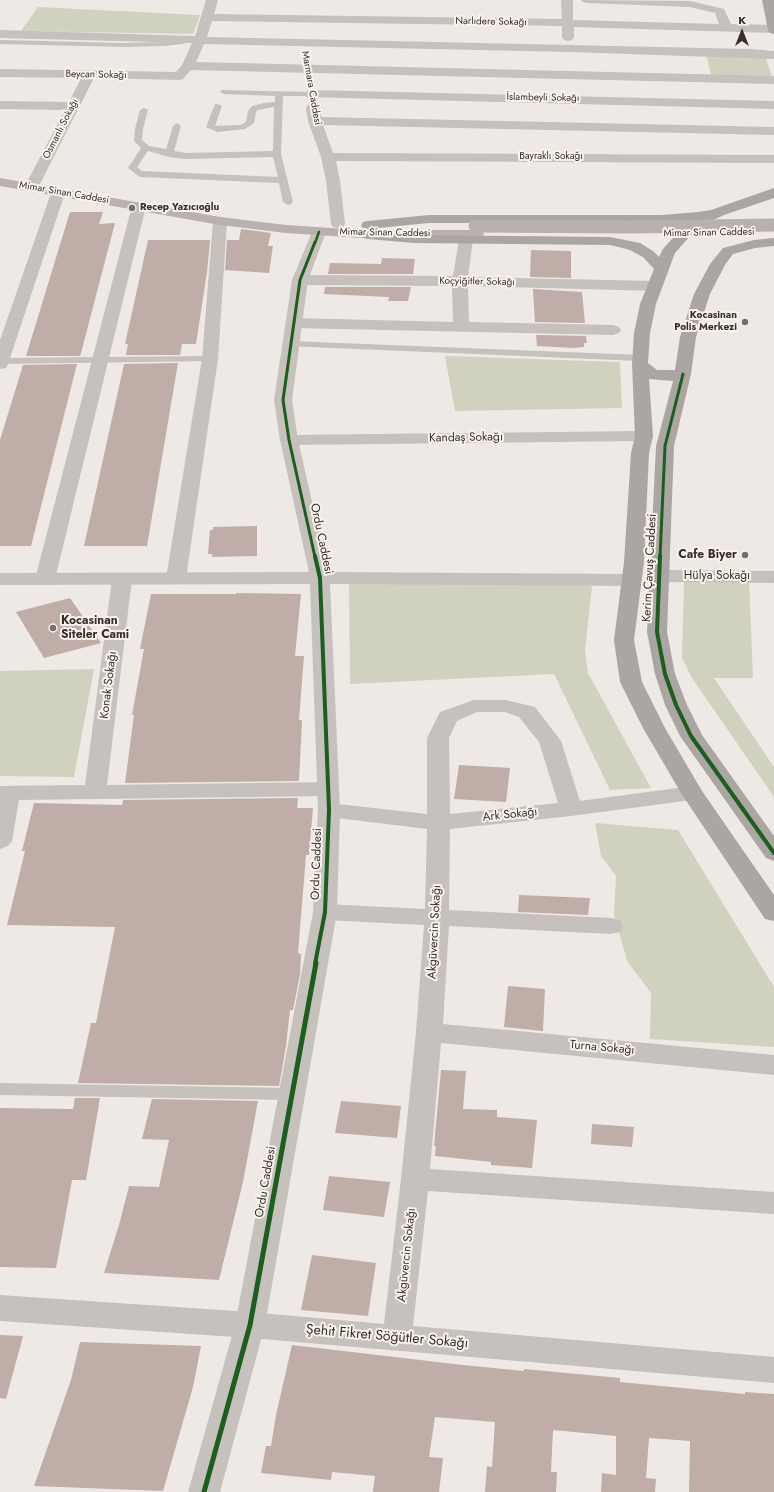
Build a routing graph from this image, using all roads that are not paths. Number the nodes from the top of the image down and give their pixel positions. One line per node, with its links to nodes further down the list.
1 (212, 0): 6 (street)
2 (567, 0): 7 (street)
3 (587, 0): 8 (street)
4 (768, 0): 9 (main road)
5 (293, 12): 6 (street, Narlıdere Sokağı); 7 (street, Narlıdere Sokağı); 14 (street, Marmara Caddesi)
6 (208, 17): 12 (street)
7 (568, 23): 8 (street, Narlıdere Sokağı); 15 (street)
8 (726, 27): 9 (street, Narlıdere Sokağı)
9 (774, 30)
10 (0, 34): 11 (street)
11 (183, 39): 12 (street); 13 (lane)
12 (200, 40): 14 (street); 17 (street)
13 (0, 42)
14 (303, 42): 15 (street); 18 (street, Marmara Caddesi)
15 (569, 48): 16 (street); 20 (street)
16 (774, 55)
17 (188, 66): 18 (street); 21 (street, Beycan Sokağı)
18 (310, 69): 20 (street); 25 (street, Marmara Caddesi)
19 (0, 73): 21 (street, Beycan Sokağı)
20 (570, 74): 22 (street); 26 (street)
21 (89, 75): 30 (street, Osmanlı Sokağı)
22 (774, 80)
23 (224, 92): 24 (lane)
24 (279, 93): 25 (lane); 27 (lane)
25 (311, 94): 26 (street, İslambeyli Sokağı); 33 (street, Marmara Caddesi)
26 (572, 99): 29 (street, İslambeyli Sokağı); 35 (street)
27 (279, 104): 31 (lane); 39 (lane)
28 (0, 105): 30 (street)
29 (774, 105)
30 (73, 106): 47 (street, Osmanlı Sokağı)
31 (218, 106)
32 (144, 110): 37 (lane)
33 (315, 121): 35 (street); 40 (street, Marmara Caddesi)
34 (177, 126): 38 (lane)
35 (573, 126): 36 (street); 41 (street)
36 (774, 130)
37 (146, 148): 38 (lane); 45 (lane)
38 (169, 154): 39 (lane)
39 (277, 154): 45 (lane)
40 (328, 157): 41 (street, Bayraklı Sokağı); 57 (street, Marmara Caddesi)
41 (575, 157): 42 (street, Bayraklı Sokağı)
42 (774, 159)
43 (0, 169): 47 (main road)
44 (0, 176): 47 (main road, Mimar Sinan Caddesi)
45 (282, 180): 51 (lane)
46 (0, 182): 49 (main road, Mimar Sinan Caddesi)
47 (34, 182): 57 (main road, Mimar Sinan Caddesi)
48 (0, 186): 49 (main road)
49 (58, 193): 52 (main road, Mimar Sinan Caddesi); 72 (street)
50 (770, 196): 54 (main road)
51 (288, 202)
52 (139, 206): 55 (main road, Mimar Sinan Caddesi); 70 (street)
53 (774, 208): 54 (main road)
54 (718, 212): 58 (main road); 62 (main road, Kerim Çavuş Caddesi)
55 (220, 221): 57 (main road, Mimar Sinan Caddesi); 69 (street)
56 (774, 225): 60 (main road, Mimar Sinan Caddesi, bridge)
57 (329, 228): 58 (main road, Mimar Sinan Caddesi); 58 (main road, Mimar Sinan Caddesi); 63 (street, Ordu Caddesi)
58 (365, 229): 60 (main road)
59 (774, 232): 60 (main road, Mimar Sinan Caddesi)
60 (472, 233): 62 (main road); 64 (street)
61 (774, 242): 73 (main road, Kerim Çavuş Caddesi)
62 (661, 268): 65 (main road, Kerim Çavuş Caddesi)
63 (300, 280): 64 (street, Koçyiğitler Sokağı); 68 (street, Ordu Caddesi)
64 (460, 282): 65 (street, Koçyiğitler Sokağı); 66 (street)
65 (655, 286): 71 (main road, Kerim Çavuş Caddesi)
66 (461, 325): 67 (street); 68 (street)
67 (613, 330)
68 (292, 334): 71 (lane); 75 (street, Ordu Caddesi)
69 (210, 359): 70 (lane); 78 (street)
70 (100, 360): 72 (lane); 81 (street)
71 (640, 361): 73 (main road); 74 (main road, Kerim Çavuş Caddesi)
72 (0, 362)
73 (683, 374): 76 (main road, Kerim Çavuş Caddesi)
74 (644, 436): 75 (street, Kandaş Sokağı); 83 (main road, Kerim Çavuş Caddesi)
75 (289, 440): 79 (street, Ordu Caddesi)
76 (660, 576): 77 (street, Hülya Sokağı); 91 (main road, Kerim Çavuş Caddesi)
77 (774, 577)
78 (176, 578): 79 (street); 82 (street)
79 (320, 578): 83 (street); 87 (street, Ordu Caddesi)
80 (0, 579): 81 (street)
81 (45, 579): 82 (street)
82 (122, 579): 84 (street, Konak Sokağı)
83 (631, 580): 86 (main road, Kerim Çavuş Caddesi)
84 (95, 792): 85 (street, Ark Sokağı); 87 (street, Ark Sokağı)
85 (4, 793): 90 (street)
86 (692, 793): 88 (street, Ark Sokağı); 93 (main road, Kerim Çavuş Caddesi)
87 (328, 799): 89 (street, Ark Sokağı); 92 (street, Ordu Caddesi)
88 (571, 809): 89 (street, Ark Sokağı); 89 (street, Akgüvercin Sokağı)
89 (439, 823): 94 (street, Akgüvercin Sokağı)
90 (0, 841)
91 (774, 853)
92 (325, 912): 94 (street); 99 (street, Ordu Caddesi)
93 (774, 913)
94 (437, 918): 95 (street); 96 (street, Akgüvercin Sokağı)
95 (611, 926)
96 (429, 1032): 97 (street, Turna Sokağı); 100 (street, Akgüvercin Sokağı)
97 (774, 1065)
98 (0, 1089): 99 (lane)
99 (292, 1094): 103 (street, Ordu Caddesi)
100 (415, 1179): 101 (street); 104 (street, Akgüvercin Sokağı)
101 (774, 1204)
102 (0, 1308): 103 (street, Şehit Fikret Söğütler Sokağı)
103 (250, 1326): 104 (street, Şehit Fikret Söğütler Sokağı); 106 (street, Ordu Caddesi)
104 (397, 1338): 105 (street, Şehit Fikret Söğütler Sokağı)
105 (774, 1370)
106 (204, 1492)

